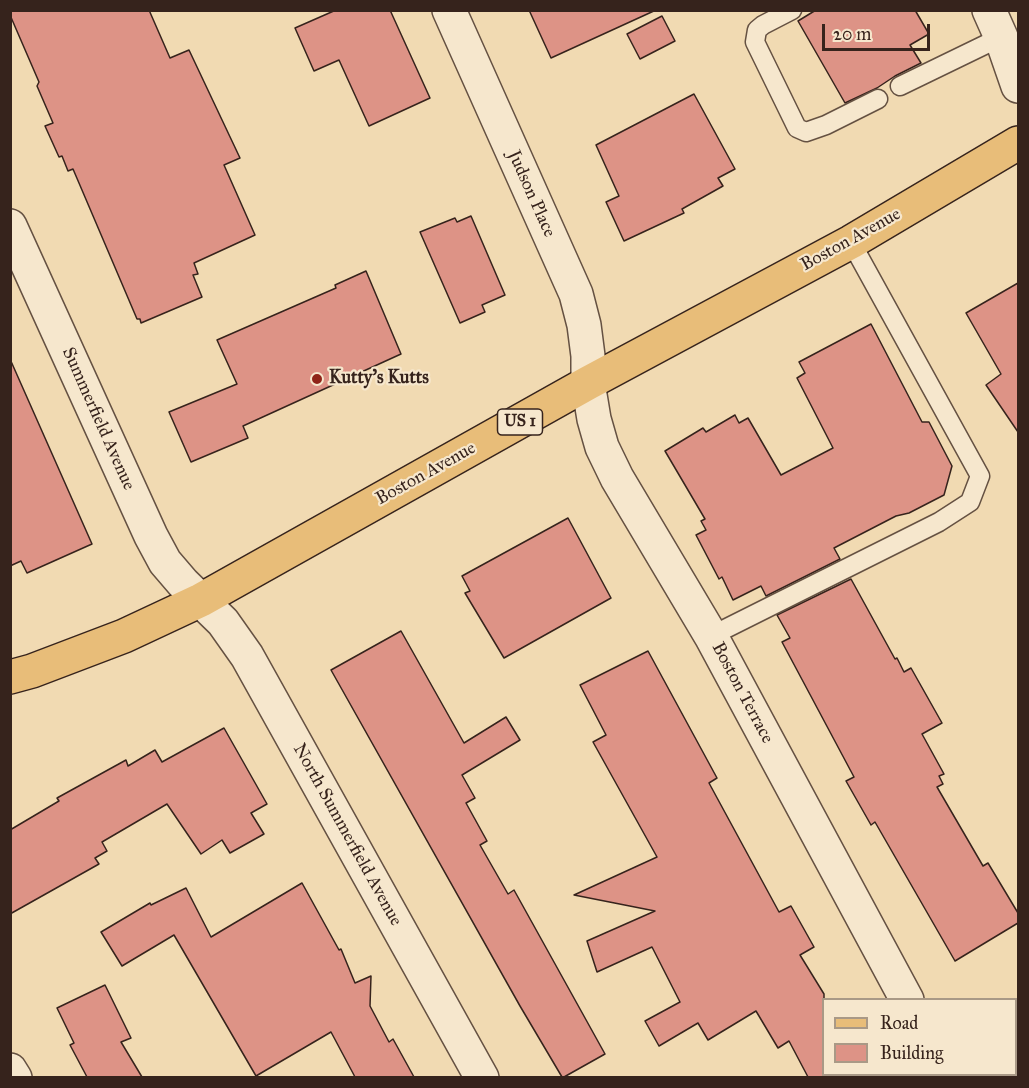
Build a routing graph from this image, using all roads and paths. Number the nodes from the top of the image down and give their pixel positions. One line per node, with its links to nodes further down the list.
1 (449, 10): 10 (street, Judson Place)
2 (792, 10): 6 (lane)
3 (995, 24): 4 (lane); 5 (street)
4 (900, 86)
5 (1018, 86)
6 (878, 99)
7 (1018, 143): 9 (main road, Boston Avenue / US 1)
8 (10, 226): 11 (street, Summerfield Avenue)
9 (851, 242): 10 (main road, Boston Avenue / US 1); 12 (lane)
10 (588, 384): 11 (main road, Boston Avenue / US 1); 12 (street, Boston Terrace)
11 (201, 600): 13 (main road, Boston Avenue / US 1); 17 (street, North Summerfield Avenue)
12 (711, 636): 14 (street, Boston Terrace)
13 (10, 677)
14 (906, 998)
15 (10, 1070): 16 (street)
16 (15, 1077)
17 (482, 1077)

